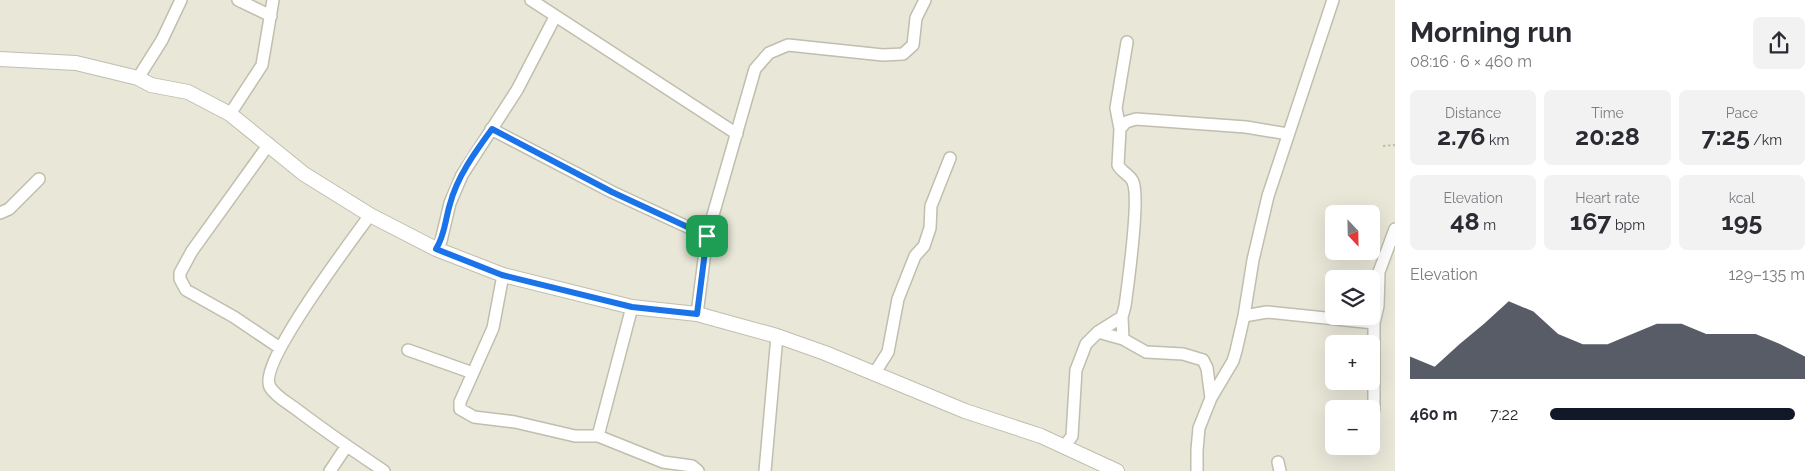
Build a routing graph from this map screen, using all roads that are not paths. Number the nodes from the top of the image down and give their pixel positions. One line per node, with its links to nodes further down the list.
1 (181, 0): 11 (street)
2 (238, 0): 7 (street)
3 (273, 0): 7 (street)
4 (531, 0): 8 (street)
5 (925, 0): 15 (street)
6 (1333, 0): 16 (street)
7 (271, 16): 12 (street)
8 (555, 17): 13 (street); 15 (street)
9 (1127, 42): 14 (street)
10 (0, 59): 11 (street)
11 (138, 78): 12 (street)
12 (230, 114): 17 (street)
13 (492, 129): 23 (street); 24 (street)
14 (1120, 129): 16 (street); 29 (street)
15 (737, 134): 23 (street)
16 (1288, 134): 30 (street)
17 (268, 144): 21 (street); 36 (street)
18 (950, 158): 39 (street)
19 (39, 179): 20 (street)
20 (0, 213)
21 (370, 215): 24 (street); 36 (street)
22 (1395, 229): 25 (street)
23 (707, 236): 28 (street)
24 (436, 249): 26 (street)
25 (1380, 272)
26 (502, 275): 27 (street); 38 (street)
27 (632, 307): 28 (street); 42 (street)
28 (697, 314): 34 (street)
29 (1122, 316): 33 (street); 35 (street)
30 (1244, 316): 31 (street); 40 (street)
31 (1325, 318)
32 (1374, 325): 41 (street)
33 (1098, 332): 35 (street); 44 (street)
34 (777, 336): 39 (street); 48 (street)
35 (1124, 339): 40 (street)
36 (280, 348): 43 (street)
37 (408, 350): 38 (street)
38 (473, 374): 42 (street)
39 (874, 374): 44 (street)
40 (1211, 398): 50 (street)
41 (1374, 400)
42 (598, 436): 47 (street)
43 (346, 447): 45 (street); 46 (street)
44 (1064, 447): 49 (street)
45 (330, 471)
46 (384, 471)
47 (698, 471)
48 (766, 471)
49 (1117, 471)
50 (1197, 471)

